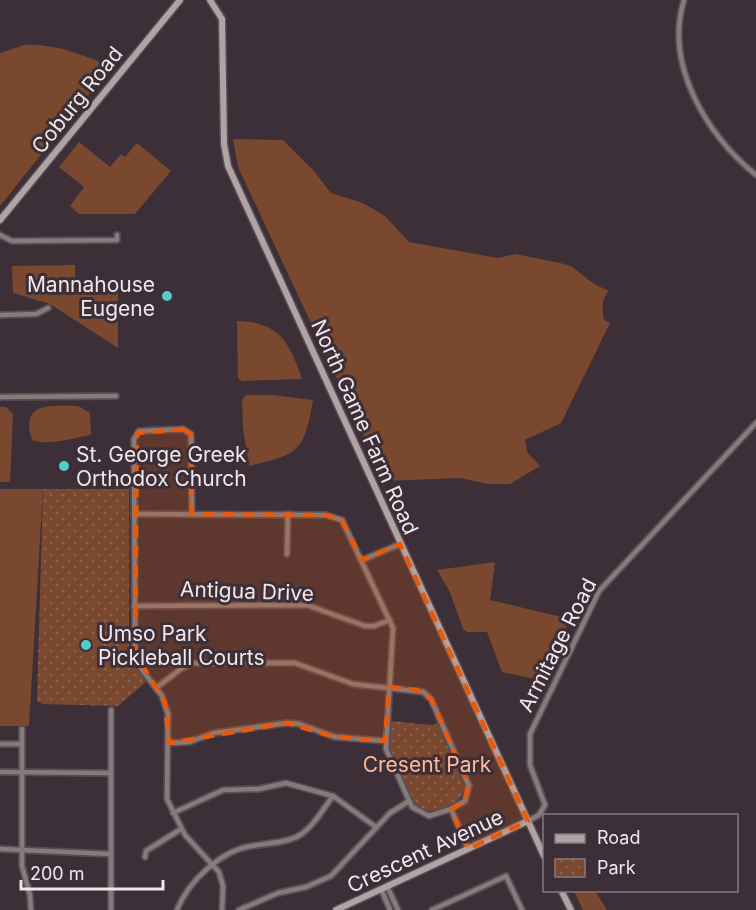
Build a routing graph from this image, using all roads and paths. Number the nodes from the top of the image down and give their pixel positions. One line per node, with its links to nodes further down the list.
1 (180, 0): 5 (main road, Coburg Road)
2 (210, 0): 16 (main road, North Game Farm Road)
3 (684, 0): 4 (street)
4 (756, 176)
5 (0, 220)
6 (117, 235): 7 (street)
7 (0, 236)
8 (48, 308): 9 (street)
9 (0, 315)
10 (116, 396): 11 (street)
11 (0, 397)
12 (756, 423): 36 (street, Armitage Road)
13 (134, 514): 14 (street); 14 (street); 19 (street)
14 (192, 514): 15 (street)
15 (288, 514): 17 (street); 18 (street)
16 (400, 544): 18 (street); 36 (main road, North Game Farm Road)
17 (287, 554)
18 (362, 560): 20 (street)
19 (134, 606): 20 (street, Antigua Drive); 22 (street)
20 (390, 620): 21 (street)
21 (389, 687): 22 (street); 25 (street); 34 (street)
22 (156, 688): 26 (street)
23 (111, 710): 31 (street)
24 (22, 729): 28 (street)
25 (386, 741): 26 (street); 33 (street)
26 (169, 742): 35 (street)
27 (0, 744): 28 (street)
28 (22, 744): 30 (street)
29 (0, 772): 30 (street)
30 (22, 772): 31 (street); 40 (street)
31 (111, 773): 42 (street)
32 (333, 796): 35 (street); 37 (street); 45 (street)
33 (409, 801): 34 (street); 37 (street)
34 (451, 809): 41 (street)
35 (173, 813): 38 (street)
36 (528, 821): 41 (main road, Crescent Avenue); 43 (main road, North Game Farm Road)
37 (376, 827): 52 (street)
38 (181, 829): 44 (street); 45 (street)
39 (0, 849): 40 (street)
40 (22, 849): 42 (street); 48 (street)
41 (468, 849): 46 (main road, Crescent Avenue)
42 (110, 854): 49 (street)
43 (543, 854)
44 (145, 857)
45 (214, 865): 50 (street); 51 (street)
46 (384, 888): 53 (main road, Crescent Avenue); 54 (street); 55 (street)
47 (562, 892): 58 (main road)
48 (31, 910)
49 (111, 910)
50 (177, 910)
51 (222, 910)
52 (239, 910)
53 (336, 910)
54 (390, 910)
55 (398, 910)
56 (432, 910): 57 (street)
57 (522, 910)
58 (571, 910)

